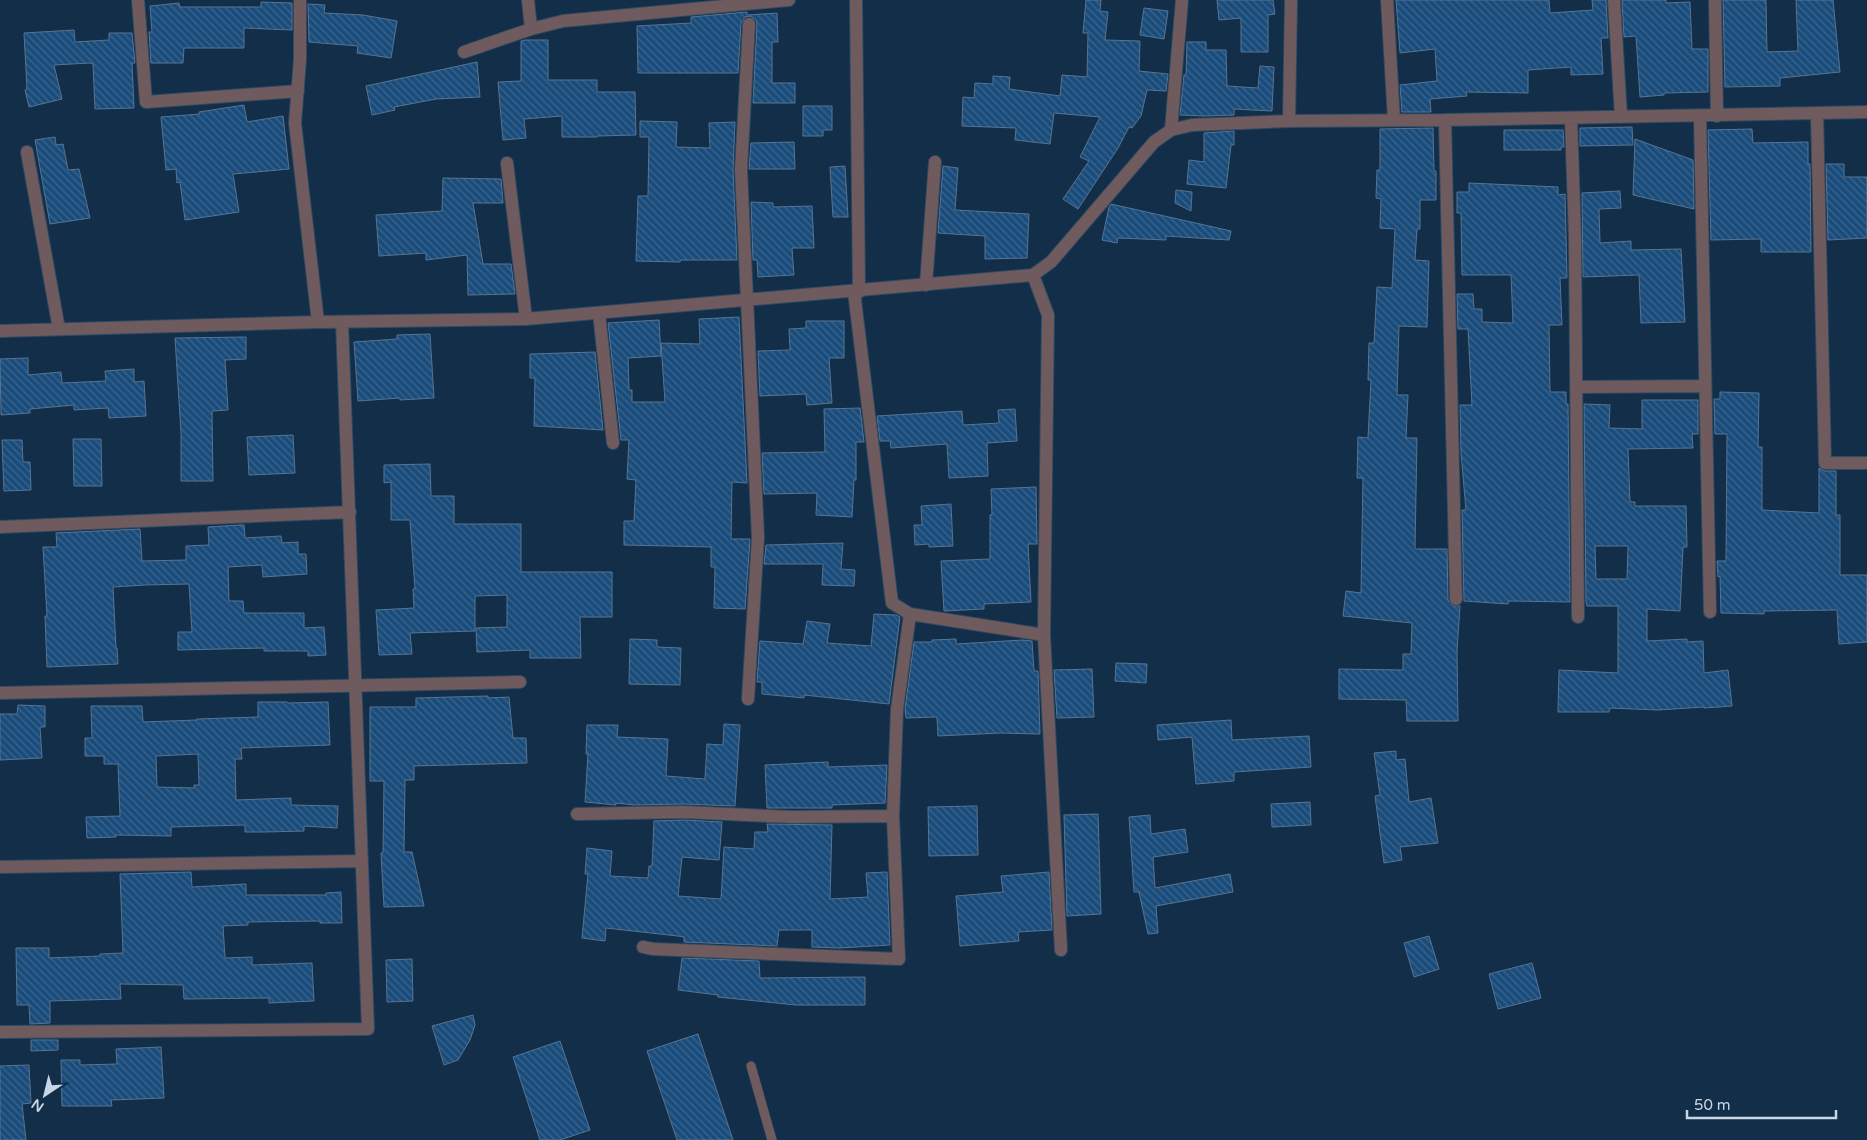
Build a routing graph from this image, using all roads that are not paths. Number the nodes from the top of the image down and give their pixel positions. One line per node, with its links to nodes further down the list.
1 (138, 0): 14 (street)
2 (300, 0): 14 (street)
3 (528, 0): 12 (street)
4 (789, 0): 12 (street)
5 (856, 0): 30 (street)
6 (1182, 0): 24 (street)
7 (1291, 0): 23 (street)
8 (1387, 0): 21 (street)
9 (1614, 0): 20 (street)
10 (1715, 0): 18 (street)
11 (748, 24): 31 (street)
12 (531, 29): 13 (street)
13 (464, 52)
14 (298, 91): 34 (street)
15 (1867, 112): 16 (street)
16 (1817, 114): 18 (street); 41 (street)
17 (1700, 116): 18 (street); 20 (street); 38 (street)
18 (1717, 116)
19 (1571, 118): 20 (street); 22 (street); 39 (street)
20 (1621, 118)
21 (1394, 120): 22 (street); 23 (street)
22 (1444, 120): 44 (street)
23 (1289, 121): 24 (street)
24 (1171, 130): 28 (street)
25 (27, 152): 36 (street)
26 (935, 162): 29 (street)
27 (507, 163): 33 (street)
28 (1033, 275): 29 (street); 48 (street)
29 (926, 285): 30 (street)
30 (856, 292): 31 (street); 46 (street)
31 (747, 301): 32 (street); 52 (street)
32 (599, 313): 33 (street); 40 (street)
33 (526, 319): 35 (street)
34 (318, 322): 35 (street); 36 (street)
35 (342, 322): 42 (street)
36 (59, 329): 37 (street)
37 (0, 331)
38 (1704, 386): 39 (street); 45 (street)
39 (1577, 387): 47 (street)
40 (613, 443)
41 (1867, 463)
42 (350, 512): 43 (street); 50 (street)
43 (0, 528)
44 (1456, 600)
45 (1710, 612)
46 (910, 614): 48 (street); 54 (street)
47 (1578, 617)
48 (1044, 635): 58 (street)
49 (520, 682): 50 (street)
50 (356, 687): 51 (street); 55 (street)
51 (0, 694)
52 (748, 699)
53 (577, 814): 54 (street)
54 (894, 816): 57 (street)
55 (362, 860): 56 (street); 59 (street)
56 (0, 867)
57 (643, 947)
58 (1061, 950)
59 (0, 1032)
60 (752, 1066): 61 (lane)
61 (772, 1140)

